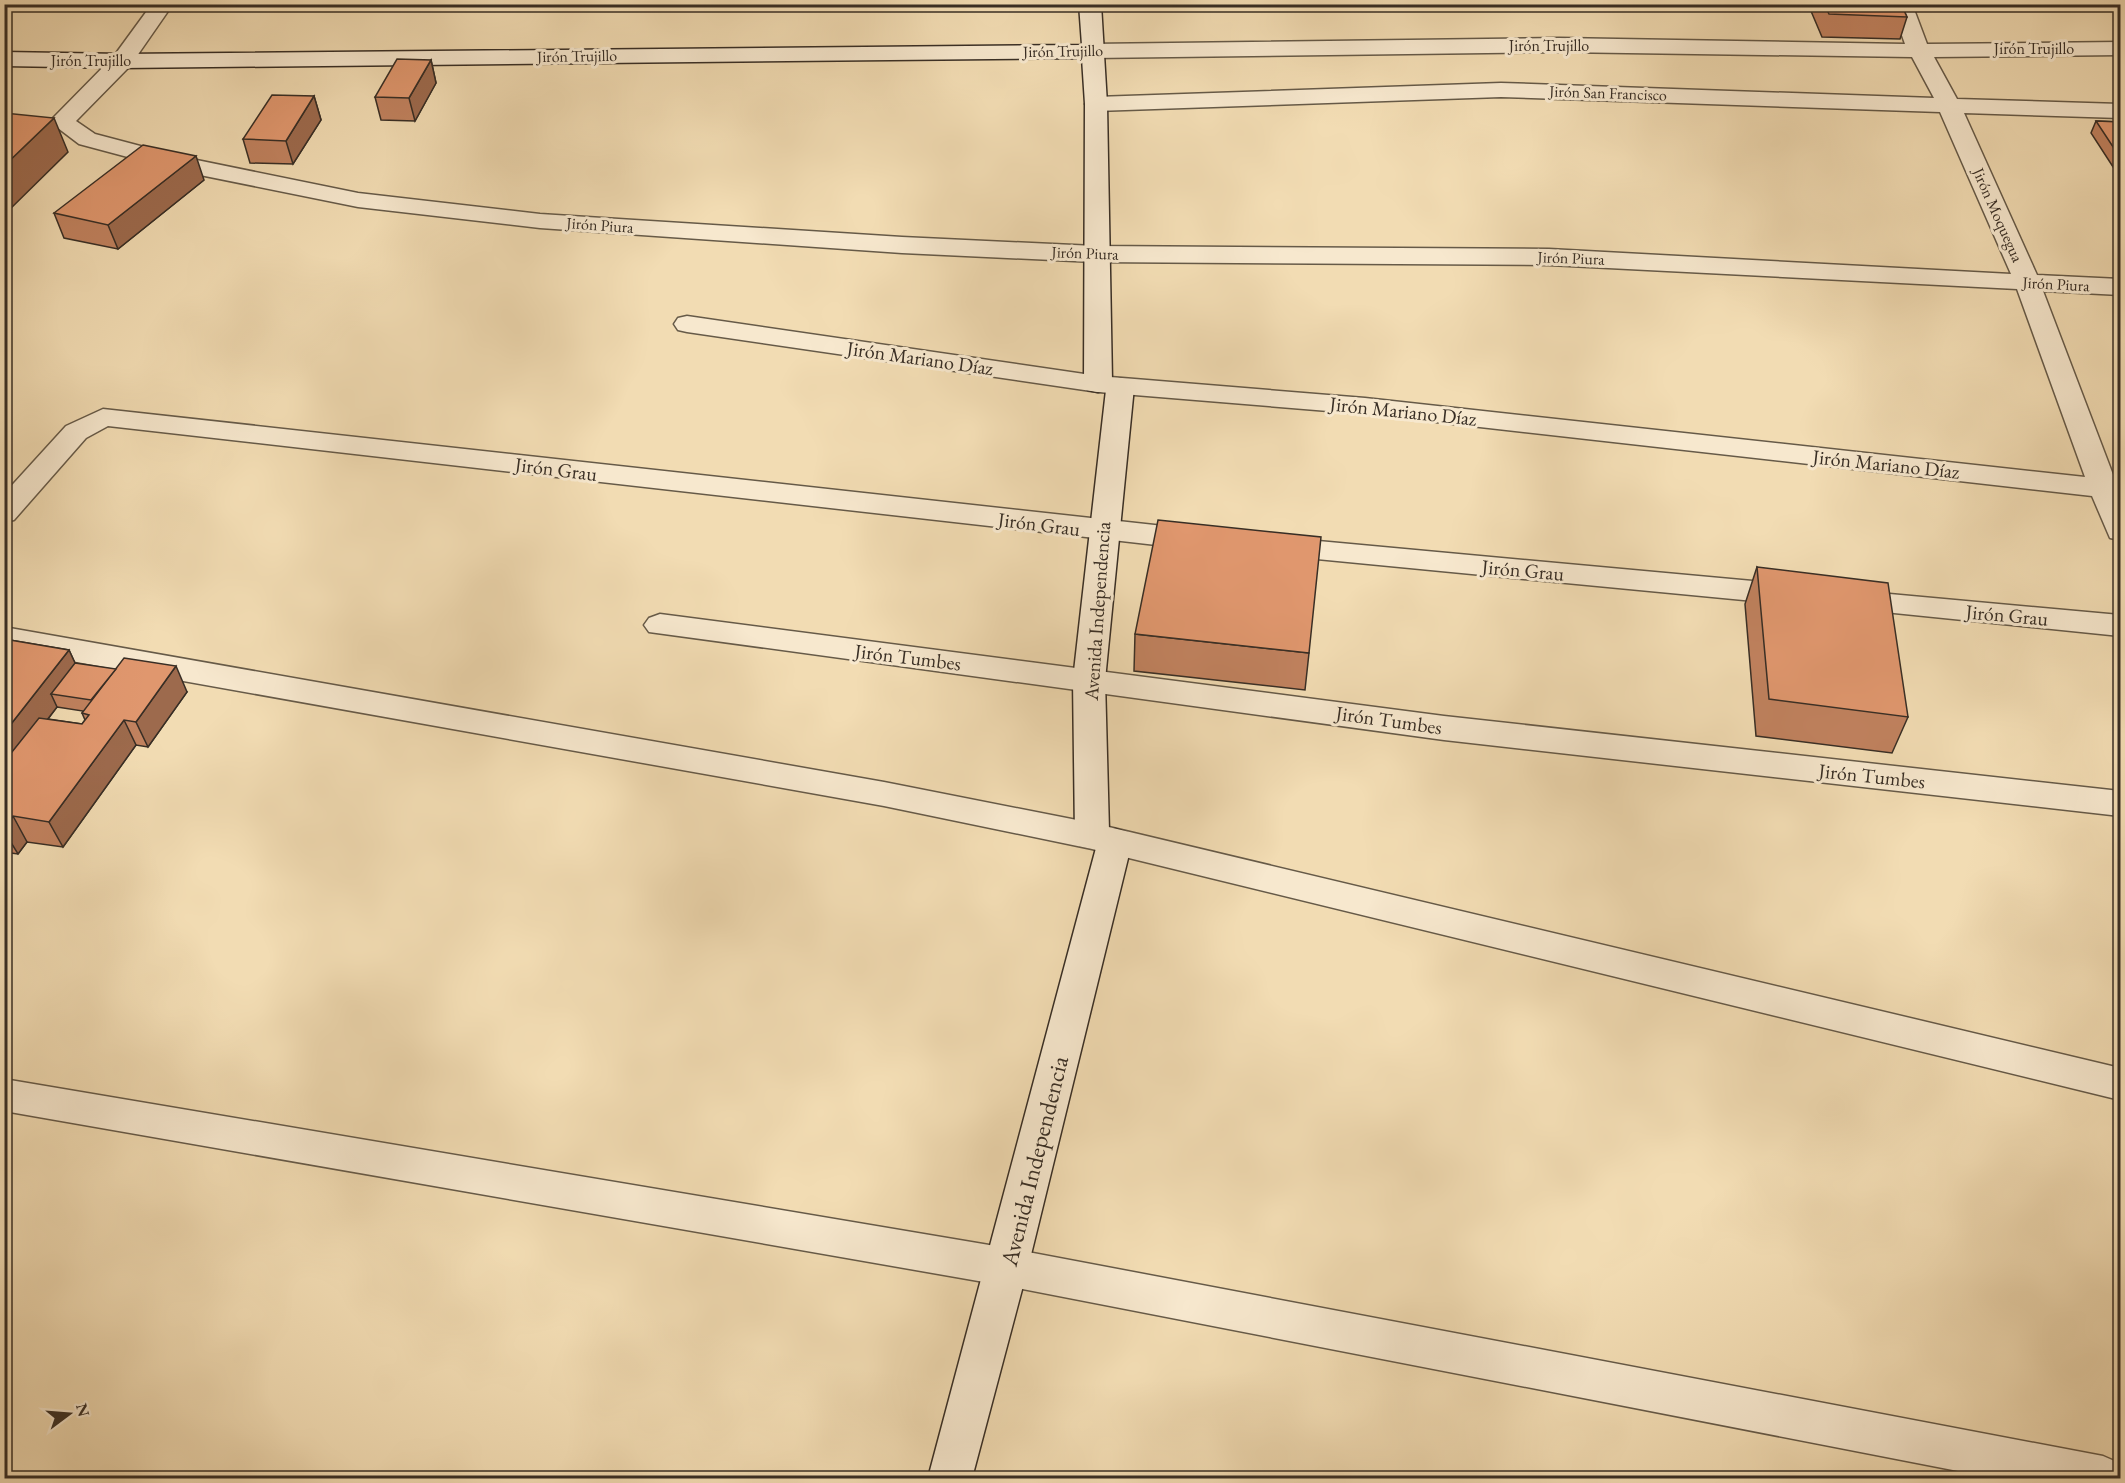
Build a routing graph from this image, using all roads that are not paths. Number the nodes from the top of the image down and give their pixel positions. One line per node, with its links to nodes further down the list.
1 (163, 4): 8 (street)
2 (1090, 4): 6 (street, Avenida Independencia)
3 (1901, 4): 5 (street, Jirón Moquegua)
4 (2121, 48): 5 (street, Jirón Trujillo)
5 (1918, 49): 6 (street, Jirón Trujillo); 9 (street, Jirón Moquegua)
6 (1092, 51): 8 (street, Jirón Trujillo); 10 (street, Avenida Independencia)
7 (4, 59): 8 (street, Jirón Trujillo)
8 (122, 61): 12 (street, Jirón Piura)
9 (1948, 103): 10 (street, Jirón San Francisco); 11 (street, Jirón San Francisco); 13 (street, Jirón Moquegua)
10 (1096, 104): 12 (street, Avenida Independencia)
11 (2121, 111)
12 (1095, 254): 13 (street, Jirón Piura); 16 (street, Avenida Independencia)
13 (2027, 282): 14 (street, Jirón Piura); 17 (street, Jirón Moquegua)
14 (2121, 288)
15 (687, 324): 16 (street, Jirón Mariano Díaz)
16 (1109, 386): 17 (street, Jirón Mariano Díaz); 19 (street, Avenida Independencia)
17 (2112, 489): 20 (street, Jirón Moquegua)
18 (4, 513): 19 (street, Jirón Grau)
19 (1103, 531): 22 (street, Jirón Grau); 24 (street, Avenida Independencia)
20 (2121, 531)
21 (660, 625): 24 (street, Jirón Tumbes)
22 (2121, 626)
23 (4, 638): 26 (street)
24 (1089, 680): 25 (street, Jirón Tumbes); 26 (street, Avenida Independencia)
25 (2121, 804)
26 (1103, 839): 27 (street); 29 (street, Avenida Independencia)
27 (2121, 1084)
28 (4, 1095): 29 (street)
29 (1006, 1267): 30 (street, Avenida Independencia); 31 (street)
30 (950, 1479)
31 (2103, 1479)

